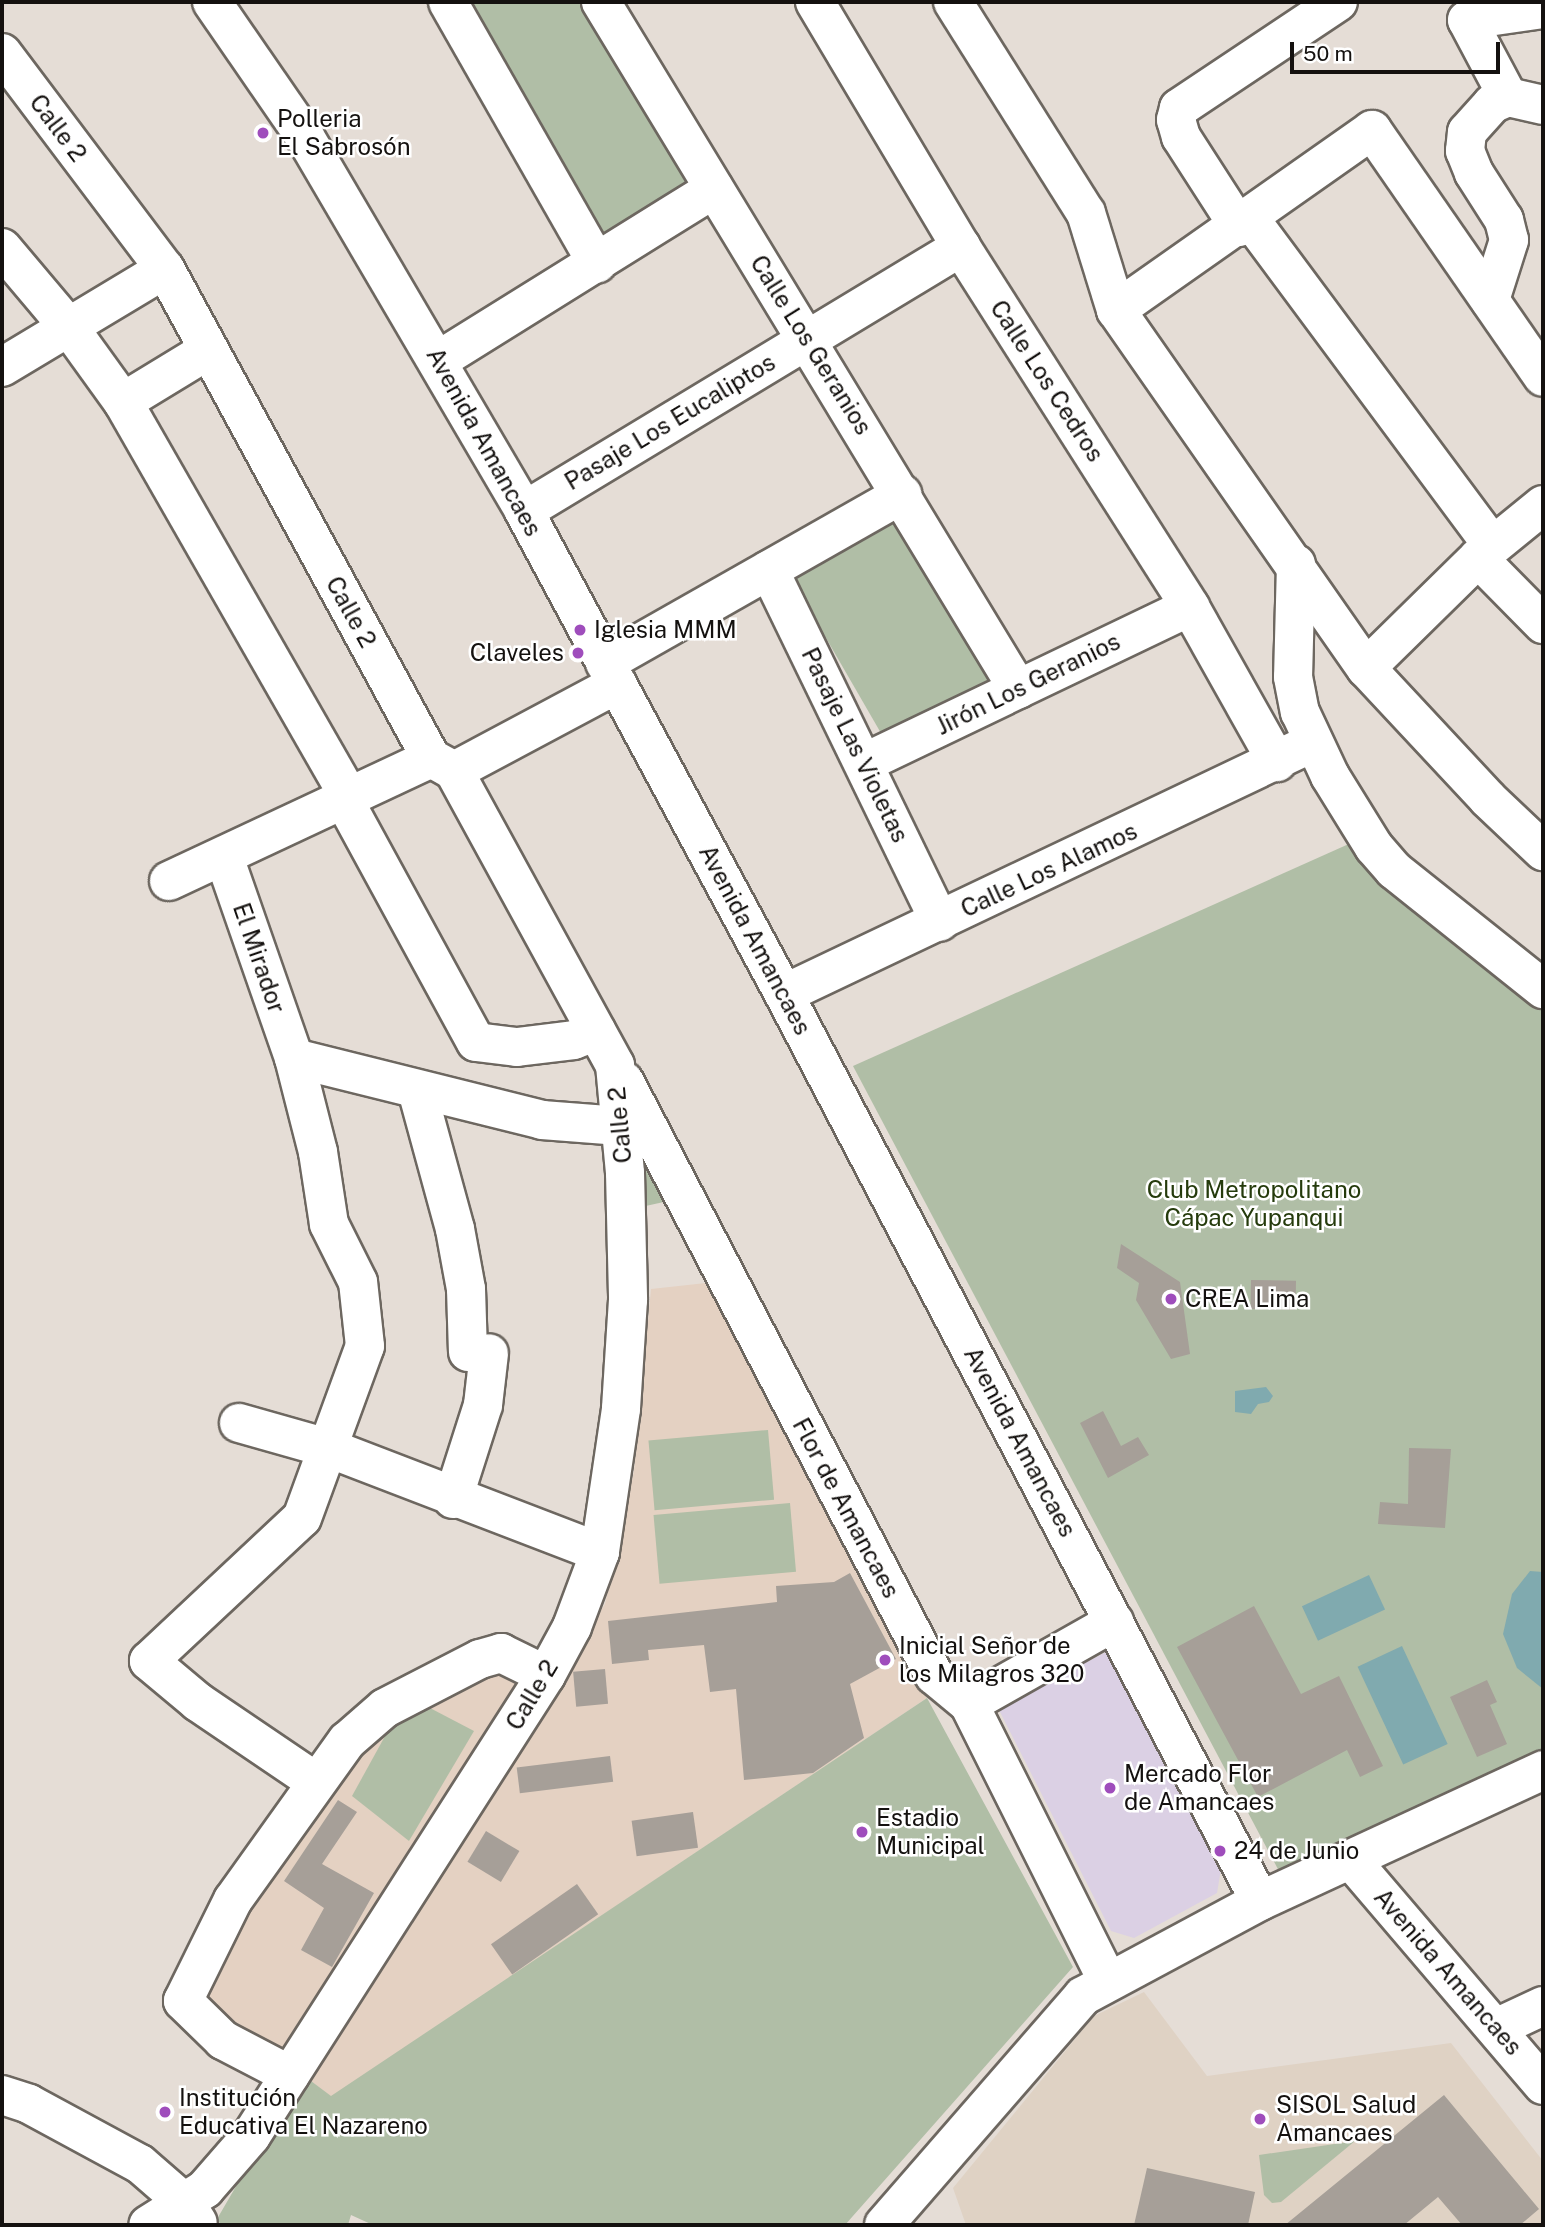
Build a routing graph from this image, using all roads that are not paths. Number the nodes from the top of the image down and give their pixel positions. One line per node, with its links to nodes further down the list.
1 (212, 2): 21 (street, Avenida Amancaes)
2 (448, 2): 14 (street)
3 (601, 2): 10 (street, Calle Los Geranios)
4 (815, 2): 12 (street, Calle Los Cedros)
5 (953, 2): 17 (street)
6 (1338, 2): 11 (street)
7 (1543, 9): 9 (street)
8 (2, 53): 15 (street, Calle 2)
9 (1525, 101): 16 (street)
10 (714, 190): 14 (street); 19 (street, Calle Los Geranios)
11 (1245, 223): 16 (street); 17 (street); 28 (street)
12 (961, 247): 19 (street, Pasaje Los Eucaliptos); 31 (street, Calle Los Cedros)
13 (2, 248): 18 (street)
14 (597, 262): 21 (street)
15 (165, 270): 18 (street); 20 (street, Calle 2)
16 (1490, 300): 23 (street)
17 (1116, 310): 29 (street)
18 (71, 330): 22 (street); 24 (street)
19 (808, 338): 25 (street, Calle Los Geranios); 27 (street, Pasaje Los Eucaliptos)
20 (207, 352): 24 (street); 41 (street, Calle 2)
21 (439, 360): 27 (street, Avenida Amancaes)
22 (2, 368)
23 (1543, 377)
24 (123, 402): 42 (street)
25 (902, 494): 30 (street); 37 (street, Calle Los Geranios)
26 (1542, 510): 28 (street)
27 (524, 511): 35 (street, Avenida Amancaes)
28 (1485, 552): 32 (street); 34 (street)
29 (1296, 564): 33 (street); 36 (street)
30 (769, 570): 35 (street); 39 (street, Pasaje Las Violetas)
31 (1190, 607): 37 (street, Jirón Los Geranios); 40 (street, Calle Los Cedros)
32 (1543, 624)
33 (1343, 636): 34 (street); 36 (street)
34 (1366, 668): 43 (street)
35 (611, 673): 41 (street); 48 (street, Avenida Amancaes)
36 (1293, 677): 38 (street)
37 (1018, 689): 39 (street, Jirón Los Geranios)
38 (1312, 743): 40 (street, Calle Los Alamos); 47 (street)
39 (866, 762): 46 (street, Pasaje Las Violetas)
40 (1277, 762): 46 (street, Calle Los Alamos)
41 (442, 765): 42 (street); 49 (street, Calle 2)
42 (348, 801): 44 (street); 49 (street)
43 (1543, 851)
44 (224, 857): 45 (street); 50 (street, El Mirador)
45 (169, 881)
46 (940, 922): 48 (street, Calle Los Alamos)
47 (1543, 989)
48 (785, 994): 58 (street, Avenida Amancaes)
49 (596, 1031): 51 (street, Calle 2)
50 (295, 1058): 52 (street); 55 (street, El Mirador)
51 (615, 1065): 53 (street, Calle 2); 60 (street, Flor de Amancaes)
52 (417, 1090): 53 (street); 56 (street)
53 (620, 1126): 57 (street, Calle 2)
54 (239, 1423): 55 (street)
55 (331, 1449): 56 (street); 62 (street, El Mirador)
56 (453, 1499): 57 (street)
57 (600, 1552): 59 (street, Calle 2)
58 (1114, 1622): 60 (street); 64 (street, Avenida Amancaes)
59 (546, 1675): 62 (street); 68 (street, Calle 2)
60 (969, 1704): 65 (street, Flor de Amancaes)
61 (1543, 1770): 63 (street)
62 (316, 1782): 68 (street)
63 (1351, 1860): 64 (street); 67 (street, Avenida Amancaes)
64 (1260, 1901): 65 (street)
65 (1107, 1979): 73 (street)
66 (1543, 2006): 67 (street)
67 (1496, 2028): 69 (street, Avenida Amancaes)
68 (290, 2075): 71 (street, Calle 2)
69 (1543, 2085)
70 (2, 2095): 71 (street)
71 (193, 2215): 72 (street, Calle 2)
72 (148, 2225)
73 (884, 2225)

